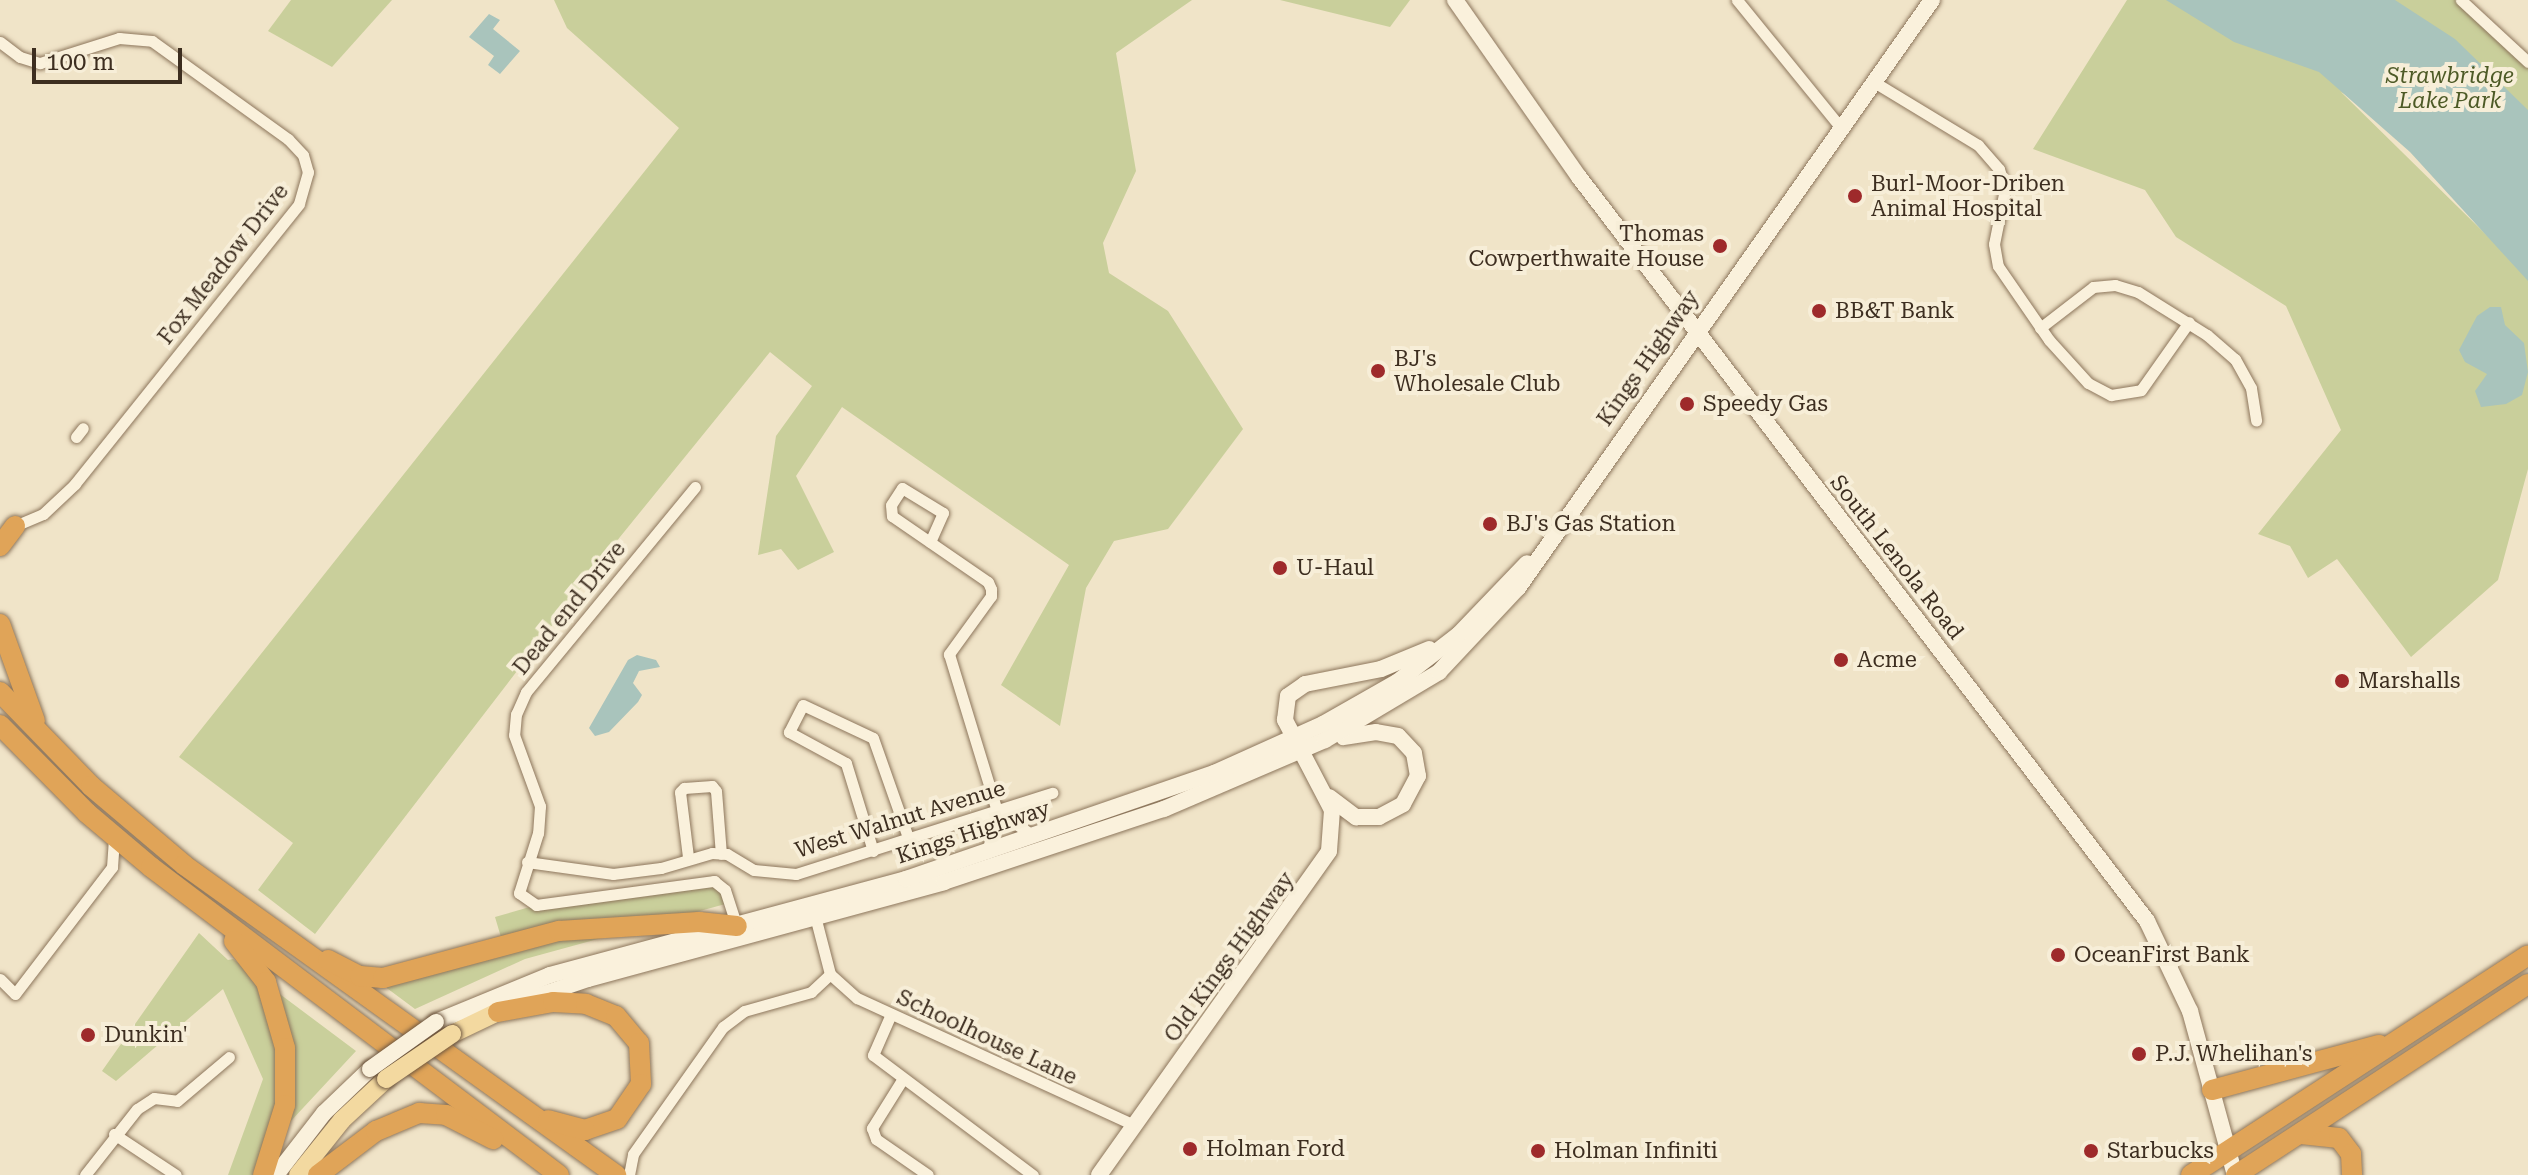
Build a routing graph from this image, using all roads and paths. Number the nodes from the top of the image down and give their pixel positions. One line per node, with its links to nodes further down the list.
1 (1455, 0): 11 (main road, South Lenola Road)
2 (1737, 0): 8 (street)
3 (1932, 0): 7 (main road, Kings Highway)
4 (2461, 0): 6 (street)
5 (0, 42): 14 (street, Fox Meadow Drive)
6 (2528, 62)
7 (1874, 82): 8 (main road, Kings Highway); 10 (street)
8 (1841, 128): 11 (main road, Kings Highway)
9 (2189, 322): 10 (street); 10 (street); 12 (street)
10 (2040, 328)
11 (1697, 330): 17 (main road, Kings Highway); 50 (main road, South Lenola Road)
12 (2256, 421)
13 (695, 487): 35 (street, Dead end Drive)
14 (7, 528): 16 (highway)
15 (930, 542): 15 (street); 27 (street)
16 (0, 546)
17 (1543, 548): 19 (main road, Kings Highway); 23 (main road, Kings Highway)
18 (0, 624): 22 (highway)
19 (1456, 636): 24 (main road, Kings Highway); 24 (main road, Old Kings Highway)
20 (0, 692): 22 (highway)
21 (4, 736): 28 (highway)
22 (44, 739): 37 (highway)
23 (1325, 740): 24 (main road, Kings Highway); 26 (main road)
24 (1299, 744): 26 (main road, Old Kings Highway); 29 (main road, Kings Highway); 38 (main road, Kings Highway)
25 (1052, 793): 27 (street, West Walnut Avenue)
26 (1325, 793): 52 (main road, Old Kings Highway)
27 (997, 811): 29 (street); 30 (street, West Walnut Avenue); 33 (street)
28 (114, 837): 36 (highway); 42 (street)
29 (1037, 837): 33 (main road, Kings Highway)
30 (909, 840): 31 (street, West Walnut Avenue); 31 (street)
31 (873, 851): 32 (street, West Walnut Avenue)
32 (721, 854): 34 (street, West Walnut Avenue); 34 (street)
33 (987, 854): 39 (main road, Kings Highway)
34 (688, 857): 35 (street, West Walnut Avenue)
35 (527, 862): 39 (street, Dead end Drive)
36 (163, 877): 58 (highway); 61 (highway)
37 (235, 904): 39 (highway); 51 (highway)
38 (816, 920): 41 (street); 44 (main road, Kings Highway)
39 (737, 926): 48 (main road, Kings Highway, bridge)
40 (2528, 955): 46 (highway)
41 (830, 974): 45 (street, Schoolhouse Lane); 56 (street)
42 (0, 979)
43 (2528, 984): 54 (highway)
44 (498, 1012): 48 (main road, Kings Highway, bridge); 51 (highway)
45 (891, 1014): 49 (street); 52 (street, Schoolhouse Lane)
46 (2398, 1040): 50 (highway); 55 (highway)
47 (229, 1057): 53 (street)
48 (378, 1074): 62 (main road); 63 (main road, Kings Highway)
49 (902, 1080): 66 (street); 67 (street)
50 (2212, 1090): 55 (main road, South Lenola Road)
51 (502, 1097): 57 (highway)
52 (1135, 1125): 68 (main road, Old Kings Highway)
53 (114, 1134): 59 (street); 60 (street)
54 (2301, 1134): 70 (highway); 71 (highway)
55 (2228, 1152): 69 (highway); 70 (main road, South Lenola Road)
56 (633, 1154): 57 (street); 65 (street)
57 (611, 1172)
58 (557, 1174): 64 (highway)
59 (85, 1175)
60 (176, 1175)
61 (263, 1175)
62 (276, 1175)
63 (298, 1175)
64 (318, 1175)
65 (629, 1175)
66 (928, 1175)
67 (1033, 1175)
68 (1099, 1175)
69 (2191, 1175)
70 (2236, 1175)
71 (2352, 1175)

